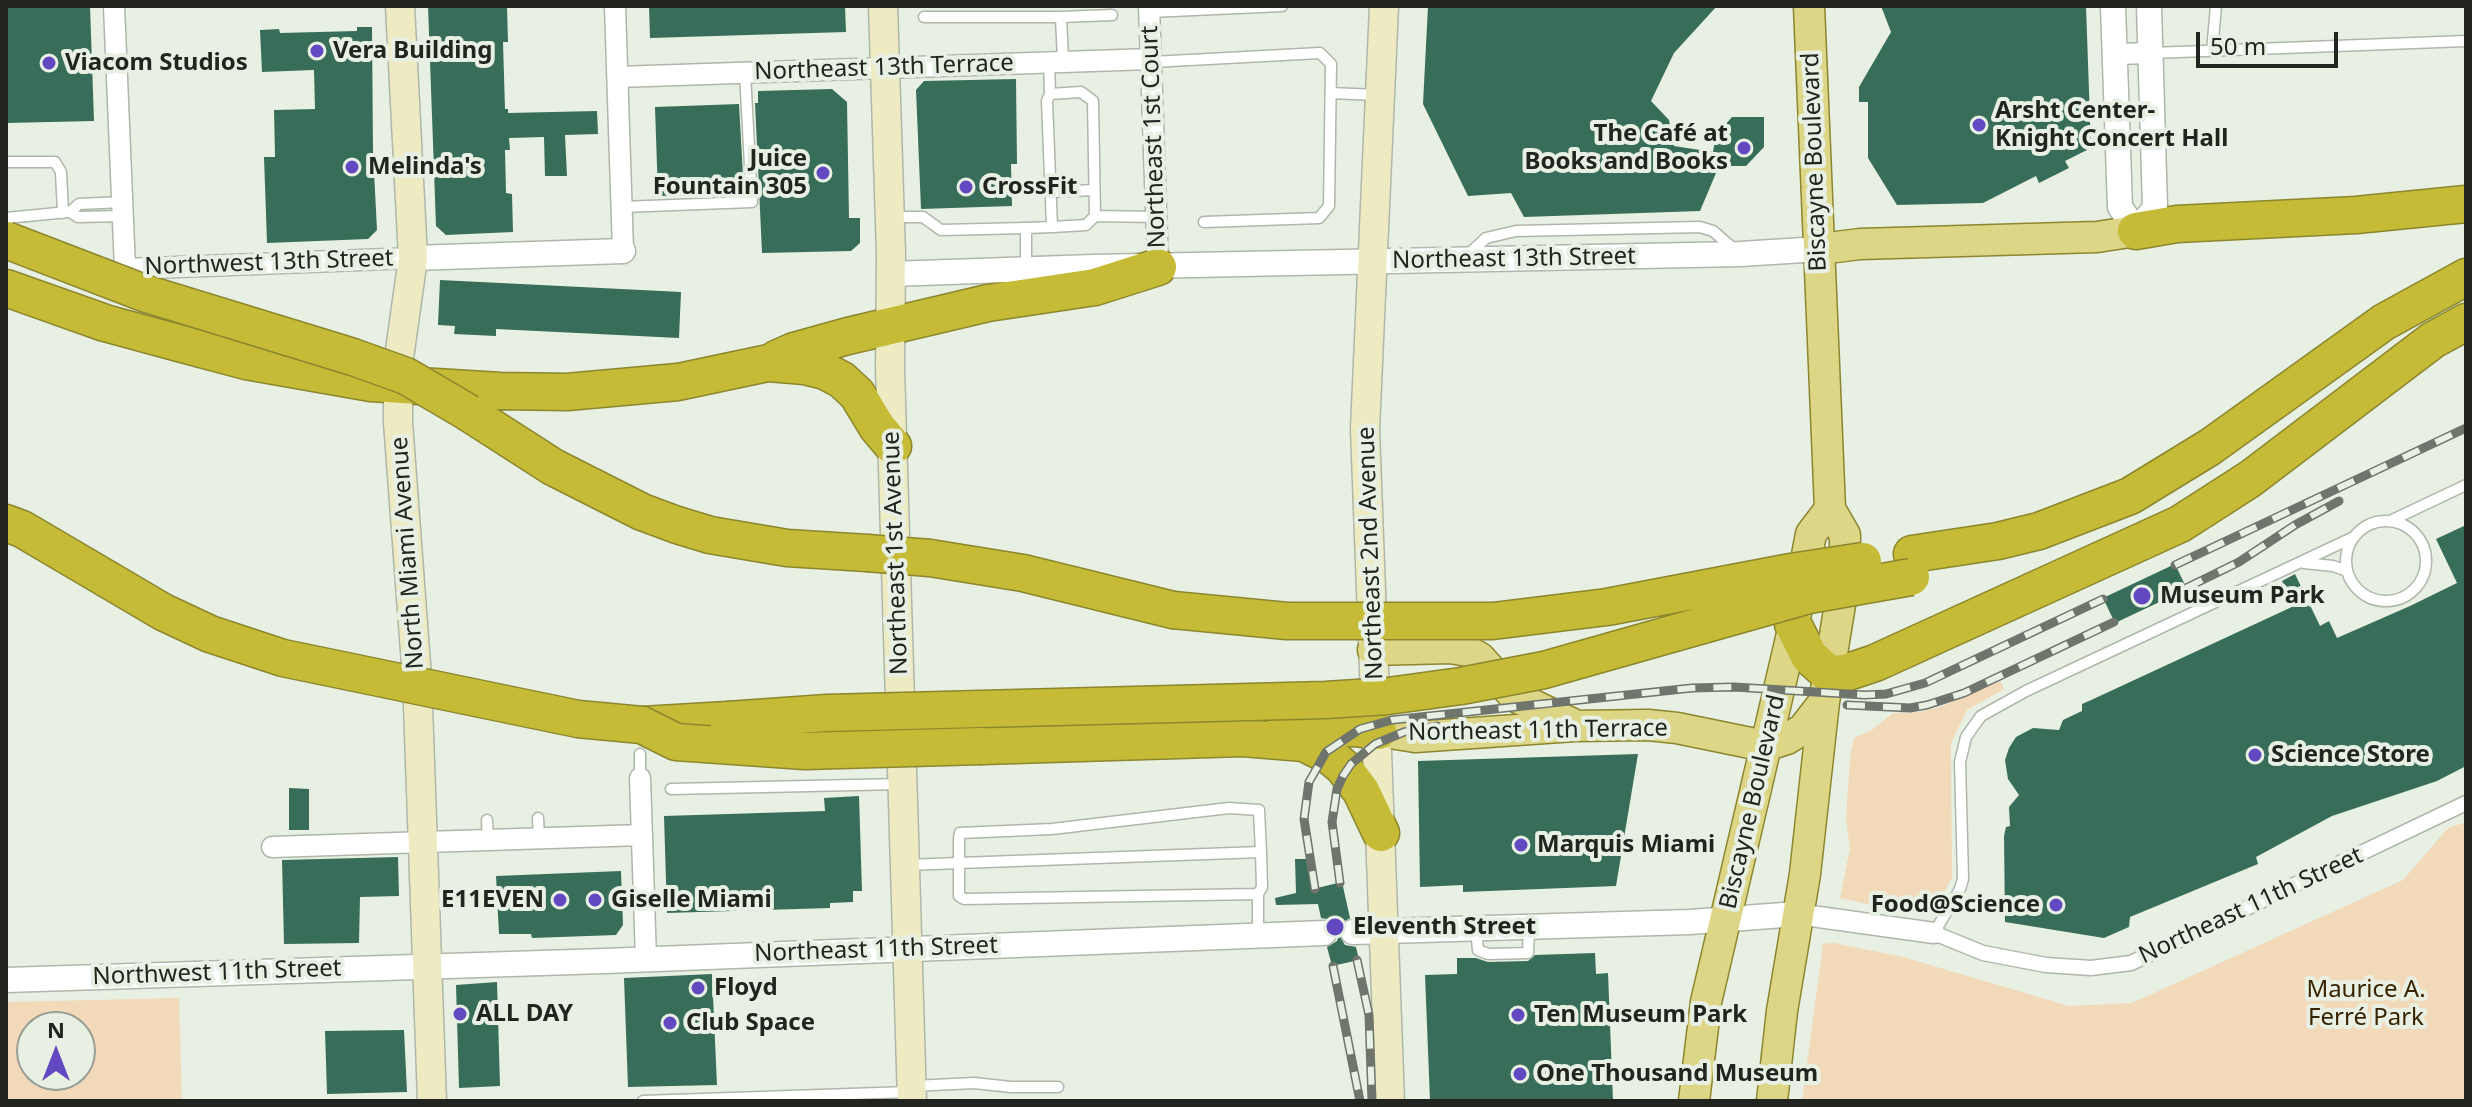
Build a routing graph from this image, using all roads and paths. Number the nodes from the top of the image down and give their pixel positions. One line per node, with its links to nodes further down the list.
1 (114, 6): 33 (street)
2 (400, 6): 46 (main road, North Miami Avenue)
3 (615, 6): 24 (street)
4 (883, 6): 22 (main road, Northeast 1st Avenue)
5 (1282, 6): 11 (lane)
6 (1384, 6): 27 (main road, Northeast 2nd Avenue)
7 (1809, 6): 44 (main road, Biscayne Boulevard)
8 (2113, 6): 19 (street)
9 (2149, 6): 18 (street)
10 (2216, 6): 17 (lane)
11 (1197, 8): 12 (lane)
12 (1150, 9): 20 (street, Northeast 1st Court)
13 (1112, 15): 15 (lane)
14 (924, 17): 15 (lane)
15 (1061, 17): 21 (lane)
16 (2466, 41): 17 (lane)
17 (2212, 51): 18 (lane)
18 (2150, 53): 19 (street); 42 (street)
19 (2114, 54): 42 (street)
20 (1152, 60): 21 (street, Northeast 13th Terrace); 25 (lane); 37 (street, Northeast 1st Court)
21 (1056, 62): 22 (street, Northeast 13th Terrace); 26 (lane)
22 (884, 66): 23 (street, Northeast 13th Terrace); 36 (main road, Northeast 1st Avenue)
23 (745, 73): 24 (street, Northeast 13th Terrace); 32 (lane)
24 (618, 77): 32 (street)
25 (1331, 93): 27 (lane); 39 (lane)
26 (1050, 94): 29 (lane); 30 (lane)
27 (1382, 95): 47 (main road, Northeast 2nd Avenue)
28 (6, 162): 34 (lane)
29 (1094, 190): 30 (lane); 35 (lane)
30 (1051, 192): 40 (lane)
31 (2466, 204): 42 (highway)
32 (622, 207): 45 (street)
33 (123, 209): 34 (lane); 46 (street, Northwest 13th Street)
34 (66, 212): 38 (lane)
35 (1095, 216): 37 (lane); 40 (lane)
36 (890, 217): 41 (lane); 50 (main road, Northeast 1st Avenue)
37 (1157, 217): 48 (street, Northeast 1st Court)
38 (6, 218)
39 (1204, 222)
40 (1052, 227): 41 (lane)
41 (1026, 228): 49 (lane)
42 (2136, 231): 44 (main road, Northeast 13th Street)
43 (6, 240): 65 (highway, bridge)
44 (1820, 249): 47 (street, Northeast 13th Street); 60 (main road, Biscayne Boulevard)
45 (623, 251): 46 (street)
46 (413, 258): 57 (main road, North Miami Avenue)
47 (1374, 262): 48 (street, Northeast 13th Street); 68 (main road, Northeast 2nd Avenue)
48 (1158, 267): 49 (street, Northeast 13th Street); 55 (highway)
49 (1026, 268): 50 (street, Northeast 13th Street)
50 (891, 274): 55 (main road, Northeast 1st Avenue)
51 (2466, 277): 65 (highway)
52 (6, 288): 57 (highway)
53 (2466, 306): 65 (highway)
54 (2466, 322): 69 (highway)
55 (890, 327): 56 (highway); 58 (main road, Northeast 1st Avenue)
56 (768, 363): 57 (highway); 58 (highway)
57 (397, 385): 81 (main road, North Miami Avenue)
58 (893, 446): 76 (main road, Northeast 1st Avenue)
59 (2466, 485): 61 (lane)
60 (1830, 509): 67 (main road, Biscayne Boulevard); 69 (main road, Biscayne Boulevard)
61 (2390, 521): 63 (lane); 66 (lane)
62 (6, 523): 73 (highway, bridge)
63 (2354, 537): 64 (lane); 66 (lane)
64 (2298, 563): 66 (lane); 92 (lane)
65 (1912, 566): 73 (highway, bridge)
66 (2347, 571)
67 (1793, 624): 69 (highway); 74 (main road, Biscayne Boulevard)
68 (1373, 650): 70 (main road); 71 (main road, Northeast 2nd Avenue)
69 (1827, 688): 74 (main road); 87 (main road, Biscayne Boulevard)
70 (1575, 726): 71 (main road, Northeast 11th Terrace); 74 (main road, Northeast 11th Terrace)
71 (1378, 731): 72 (highway); 79 (main road, Northeast 2nd Avenue)
72 (1243, 738): 73 (highway, bridge); 79 (highway)
73 (641, 740): 75 (lane)
74 (1765, 746): 88 (main road, Biscayne Boulevard)
75 (640, 778): 80 (street)
76 (902, 784): 77 (lane); 85 (main road, Northeast 1st Avenue)
77 (671, 789)
78 (2466, 803): 92 (street, Northeast 11th Street)
79 (1381, 833): 89 (main road, Northeast 2nd Avenue)
80 (642, 835): 81 (street); 95 (street)
81 (423, 843): 82 (street); 96 (main road, North Miami Avenue)
82 (272, 847)
83 (1261, 852): 84 (lane); 84 (lane); 86 (lane)
84 (959, 863): 85 (lane); 86 (lane)
85 (905, 865): 94 (main road, Northeast 1st Avenue)
86 (1258, 894): 93 (lane)
87 (1797, 914): 88 (street); 92 (street); 104 (main road, Biscayne Boulevard)
88 (1726, 921): 89 (street); 103 (main road, Biscayne Boulevard)
89 (1385, 931): 90 (street); 102 (main road, Northeast 2nd Avenue)
90 (1353, 932)
91 (1324, 933): 93 (street, Northeast 11th Street)
92 (1934, 933)
93 (1258, 936): 94 (street, Northeast 11th Street)
94 (908, 948): 95 (street, Northeast 11th Street); 99 (main road, Northeast 1st Avenue)
95 (646, 959): 96 (street, Northeast 11th Street)
96 (428, 966): 97 (street, Northwest 11th Street); 100 (main road, North Miami Avenue)
97 (6, 980)
98 (1058, 1087): 99 (lane)
99 (912, 1093): 101 (lane)
100 (432, 1101)
101 (643, 1101)
102 (1390, 1101)
103 (1694, 1101)
104 (1772, 1101)

